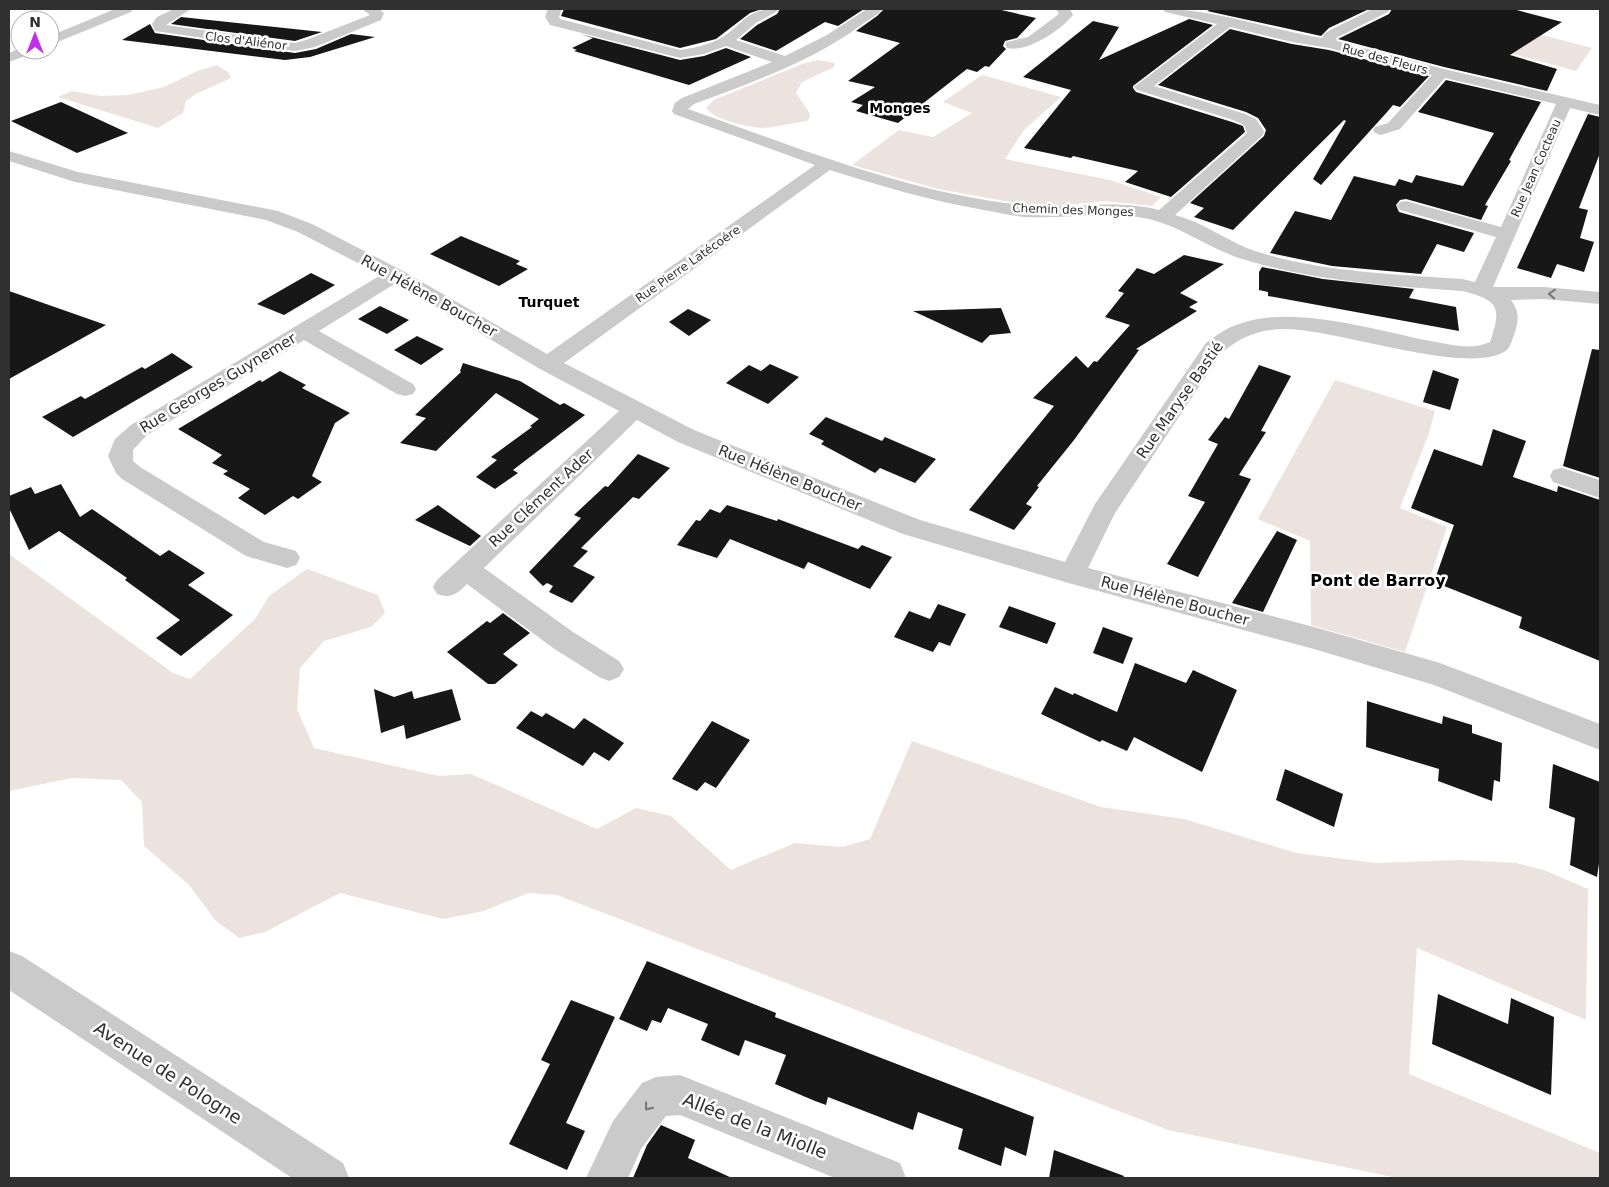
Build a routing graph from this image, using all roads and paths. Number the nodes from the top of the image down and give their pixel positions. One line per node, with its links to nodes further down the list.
1 (126, 9): 11 (street)
2 (184, 9): 3 (street, Clos d'Aliénor)
3 (369, 9)
4 (555, 9): 12 (street)
5 (771, 9): 12 (street)
6 (875, 9): 15 (street, Chemin des Monges)
7 (1063, 9): 14 (street)
8 (1170, 9): 10 (street, Rue des Fleurs)
9 (1383, 9): 13 (street)
10 (1227, 22): 13 (street, Rue des Fleurs); 23 (street)
11 (60, 37)
12 (726, 41): 15 (street)
13 (1330, 44): 16 (street, Rue des Fleurs)
14 (1012, 45)
15 (784, 61): 21 (street, Chemin des Monges)
16 (1442, 73): 17 (street, Rue des Fleurs); 19 (street)
17 (1565, 102): 18 (street, Rue des Fleurs); 24 (street, Rue Jean Cocteau)
18 (1600, 110)
19 (1381, 130)
20 (9, 156): 25 (street, Rue Hélène Boucher)
21 (828, 164): 23 (street, Chemin des Monges); 29 (street, Rue Pierre Latécoére)
22 (1406, 206): 24 (street, Rue Jean Cocteau)
23 (1163, 216): 26 (street, Chemin des Monges)
24 (1506, 234): 26 (street, Rue Jean Cocteau)
25 (396, 276): 28 (street, Rue Georges Guynemer); 29 (street, Rue Hélène Boucher)
26 (1488, 293): 27 (street, Chemin des Monges, one-way to 26); 35 (street, Rue Maryse Bastié)
27 (1600, 298)
28 (304, 331): 30 (street); 34 (street, Rue Georges Guynemer)
29 (548, 364): 31 (street, Rue Hélène Boucher)
30 (405, 389)
31 (635, 409): 35 (street, Rue Hélène Boucher); 36 (street, Rue Clément Ader)
32 (1562, 476): 33 (street)
33 (1600, 489)
34 (287, 558)
35 (1072, 574): 37 (street, Rue Hélène Boucher)
36 (609, 669)
37 (1600, 737)
38 (9, 969): 39 (street, Avenue de Pologne)
39 (328, 1178)
40 (607, 1178): 41 (street, Allée de la Miolle, one-way to 40)
41 (885, 1178)

